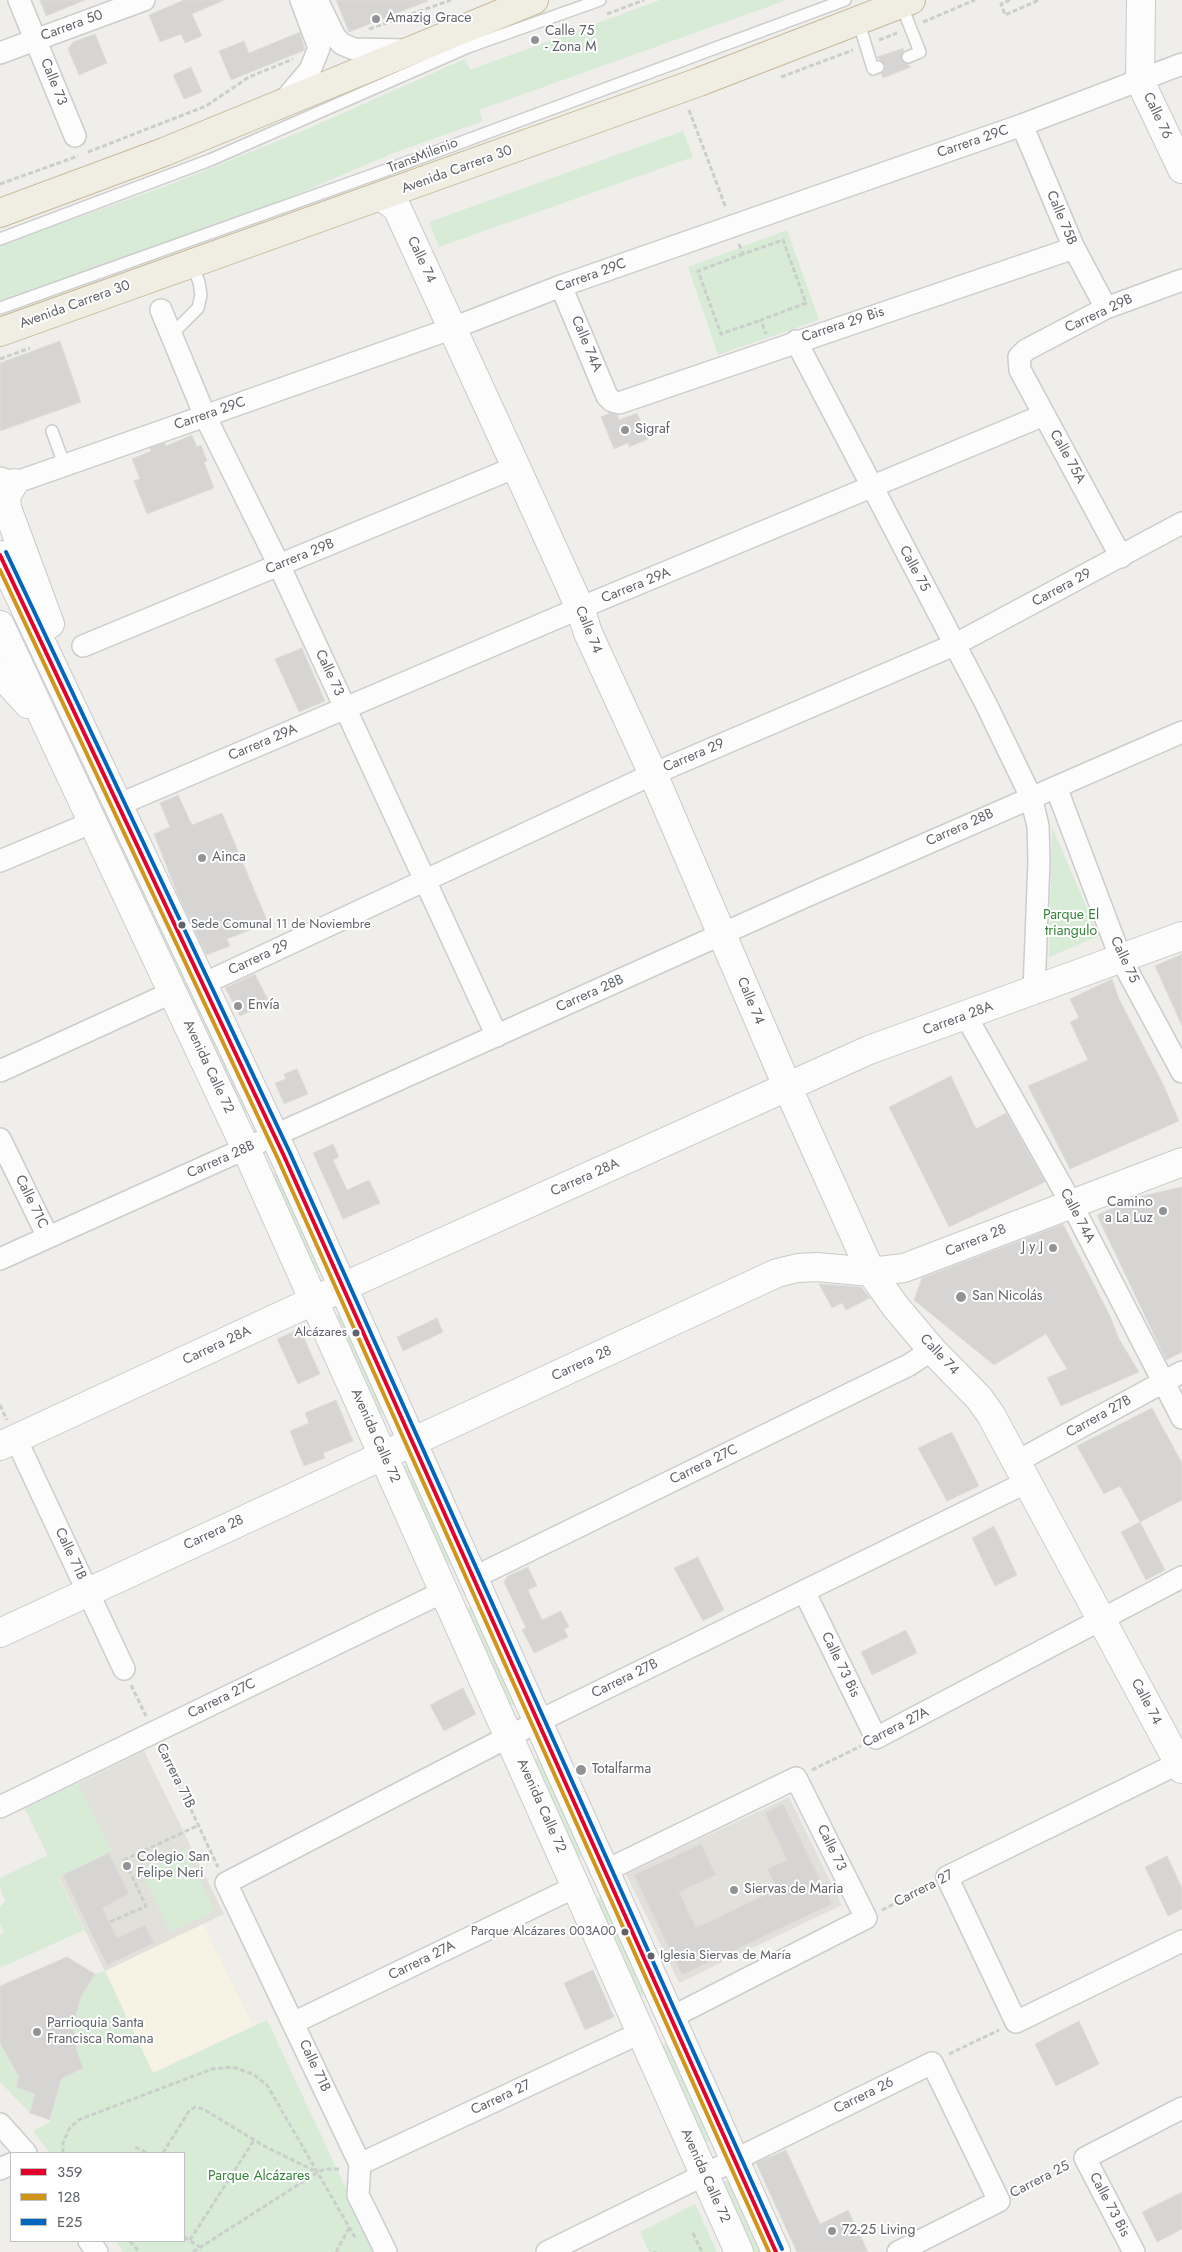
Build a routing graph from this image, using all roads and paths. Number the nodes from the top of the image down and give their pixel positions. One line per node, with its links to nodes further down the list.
1 (19, 0): 15 (street, Calle 73)
2 (144, 0): 15 (street, Carrera 50)
3 (301, 0): 16 (street)
4 (318, 0): 16 (street)
5 (451, 0): 16 (path)
6 (534, 0): 17 (highway)
7 (600, 0): 30 (lane)
8 (644, 0): 14 (path)
9 (1010, 0): 10 (path)
10 (1040, 0)
11 (1141, 0): 22 (street, Calle 76)
12 (906, 2): 13 (highway, Avenida Carrera 30); 19 (lane)
13 (851, 10): 21 (lane); 28 (highway, Avenida Carrera 30); 36 (lane, TransMilenio)
14 (602, 16)
15 (36, 40): 18 (street, Carrera 50); 25 (street, Calle 73)
16 (328, 44): 17 (street); 23 (street); 27 (path)
17 (408, 50): 23 (highway)
18 (0, 53)
19 (908, 57)
20 (1182, 64): 22 (street, Carrera 29C)
21 (878, 67)
22 (1140, 81): 24 (street, Carrera 29C); 26 (street, Calle 76)
23 (283, 102): 29 (highway)
24 (1022, 125): 31 (street, Calle 75B); 35 (street, Carrera 29C)
25 (76, 136)
26 (1182, 169)
27 (0, 184)
28 (382, 197): 33 (highway, Avenida Carrera 30); 40 (street, Calle 74)
29 (0, 213)
30 (0, 239)
31 (1074, 248): 37 (street, Calle 75B); 43 (street, Carrera 29 Bis)
32 (743, 254): 39 (path)
33 (192, 264): 41 (highway, Avenida Carrera 30); 42 (lane)
34 (1182, 280): 37 (street, Carrera 29B)
35 (562, 286): 40 (street, Carrera 29C); 45 (street, Calle 74A)
36 (0, 308)
37 (1106, 308): 44 (street, Carrera 29B)
38 (161, 310): 42 (street, Calle 73)
39 (761, 320)
40 (453, 328): 47 (street, Carrera 29C); 50 (street, Calle 74)
41 (0, 332)
42 (171, 335): 47 (street, Calle 73)
43 (796, 341): 45 (street, Carrera 29 Bis); 52 (street, Calle 75)
44 (1019, 356): 46 (street, Calle 75A)
45 (612, 401)
46 (1044, 415): 52 (street, Carrera 29A); 54 (street, Calle 75A)
47 (205, 416): 49 (street, Carrera 29C); 56 (street, Calle 73)
48 (52, 431): 49 (lane)
49 (64, 464): 51 (street, Carrera 29C)
50 (516, 468): 56 (street, Carrera 29B); 57 (street, Calle 74)
51 (7, 480): 62 (street)
52 (872, 488): 57 (street, Carrera 29A); 59 (street, Calle 75)
53 (1182, 523): 54 (street, Carrera 29)
54 (1121, 557): 59 (street, Carrera 29)
55 (4, 563): 62 (street)
56 (279, 565): 60 (street, Carrera 29B); 63 (street, Calle 73)
57 (580, 608): 63 (street, Carrera 29A); 66 (street, Calle 74)
58 (0, 625): 64 (street, Avenida Calle 72)
59 (954, 645): 66 (street, Carrera 29); 68 (street, Calle 75)
60 (84, 646)
61 (0, 673): 64 (street)
62 (61, 684): 69 (street)
63 (345, 708): 69 (street, Carrera 29A); 72 (street, Calle 73)
64 (45, 721): 70 (street, Avenida Calle 72)
65 (1182, 732): 67 (street, Carrera 28B)
66 (653, 774): 72 (street, Carrera 29); 73 (street, Calle 74)
67 (1056, 787): 68 (street, Carrera 28B); 75 (street, Calle 75)
68 (1031, 797): 73 (street, Carrera 28B); 77 (street, Calle 75)
69 (118, 805): 76 (street)
70 (93, 822): 71 (street); 78 (street, Avenida Calle 72)
71 (0, 861)
72 (425, 880): 76 (street, Carrera 29); 80 (street, Calle 73)
73 (721, 934): 80 (street, Carrera 28B); 83 (street, Calle 74)
74 (1182, 936): 75 (street, Carrera 28A)
75 (1121, 959): 77 (street, Carrera 28A); 82 (street, Calle 75)
76 (203, 984): 84 (street)
77 (1034, 991): 79 (street, Carrera 28A)
78 (173, 992): 81 (street); 86 (street, Avenida Calle 72)
79 (966, 1016): 83 (street, Carrera 28A); 88 (street, Calle 74A)
80 (497, 1036): 84 (street, Carrera 28B)
81 (0, 1071)
82 (1182, 1072)
83 (787, 1086): 91 (street, Calle 74); 92 (street, Carrera 28A)
84 (275, 1136): 86 (street, Carrera 28B); 92 (street)
85 (0, 1139): 89 (street, Calle 71C)
86 (246, 1149): 89 (street, Carrera 28B); 93 (street, Avenida Calle 72)
87 (1182, 1162): 88 (street, Carrera 28)
88 (1071, 1203): 91 (street, Carrera 28); 96 (street, Calle 74A)
89 (48, 1237): 90 (street, Carrera 28B)
90 (0, 1259)
91 (871, 1272): 94 (street, Calle 74); 98 (street, Carrera 28)
92 (344, 1287): 93 (street, Carrera 28A); 98 (street)
93 (314, 1300): 99 (street, Carrera 28A); 100 (street, Avenida Calle 72)
94 (932, 1350): 101 (street, Calle 74); 102 (street, Carrera 27C)
95 (1182, 1372): 96 (street, Carrera 27B)
96 (1163, 1382): 97 (street, Calle 74A); 101 (street, Carrera 27B)
97 (1182, 1418)
98 (414, 1442): 100 (street, Carrera 28); 102 (street)
99 (8, 1443): 104 (street, Calle 71B)
100 (384, 1455): 104 (street, Carrera 28); 105 (street, Avenida Calle 72)
101 (1022, 1472): 106 (street, Carrera 27B); 107 (street, Calle 74)
102 (475, 1577): 110 (street)
103 (1182, 1577): 107 (street, Carrera 27A)
104 (88, 1591): 108 (street, Carrera 28); 109 (street, Calle 71B)
105 (444, 1591): 111 (street, Carrera 27C); 112 (street, Avenida Calle 72)
106 (804, 1592): 110 (street, Carrera 27B); 113 (street, Calle 73 Bis)
107 (1101, 1620): 113 (street, Carrera 27A); 114 (street, Calle 74)
108 (0, 1633)
109 (124, 1669): 111 (path, Carrera 71B)
110 (539, 1721): 112 (street, Carrera 27B); 118 (street)
111 (154, 1732): 116 (street, Carrera 27C); 117 (path, Carrera 71B)
112 (510, 1737): 120 (street, Carrera 27B); 121 (street, Avenida Calle 72)
113 (876, 1738): 115 (path, Carrera 27A)
114 (1180, 1766): 119 (street, Carrera 27)
115 (796, 1778): 118 (street); 122 (street, Calle 73)
116 (0, 1807)
117 (198, 1825): 120 (path, Carrera 71B); 123 (path)
118 (605, 1871): 125 (street)
119 (947, 1877): 122 (path, Carrera 27); 126 (street)
120 (226, 1883): 127 (street, Calle 71B)
121 (577, 1886): 127 (street, Carrera 27A); 128 (street, Avenida Calle 72)
122 (866, 1918): 125 (street)
123 (110, 1922)
124 (1182, 1941): 126 (street)
125 (670, 2018): 139 (street)
126 (1016, 2022): 129 (path)
127 (293, 2023): 140 (street, Calle 71B)
128 (642, 2032): 140 (street, Carrera 27); 142 (street, Avenida Calle 72)
129 (932, 2062): 139 (street, Carrera 26); 143 (street)
130 (1182, 2108): 138 (street, Carrera 25)
131 (0, 2124): 134 (street)
132 (254, 2140): 137 (path); 141 (path); 147 (path)
133 (135, 2146): 136 (path)
134 (25, 2152)
135 (63, 2152): 141 (path)
136 (145, 2152)
137 (164, 2152)
138 (1084, 2158): 143 (path, Carrera 25); 160 (street, Calle 73 Bis)
139 (734, 2160): 142 (street, Carrera 26); 158 (street)
140 (360, 2164): 141 (path); 154 (street, Calle 71B)
141 (318, 2172): 144 (path); 150 (path)
142 (705, 2174): 155 (street, Carrera 26); 157 (street, Avenida Calle 72)
143 (999, 2201): 159 (street, Carrera 25)
144 (349, 2227): 149 (path); 153 (path)
145 (694, 2233): 156 (path)
146 (185, 2237): 147 (path)
147 (190, 2240): 150 (path)
148 (131, 2242): 151 (path)
149 (358, 2244)
150 (201, 2247): 152 (path)
151 (139, 2252)
152 (193, 2252)
153 (336, 2252)
154 (386, 2252)
155 (547, 2252)
156 (702, 2252)
157 (739, 2252)
158 (776, 2252)
159 (898, 2252)
160 (1134, 2252)

